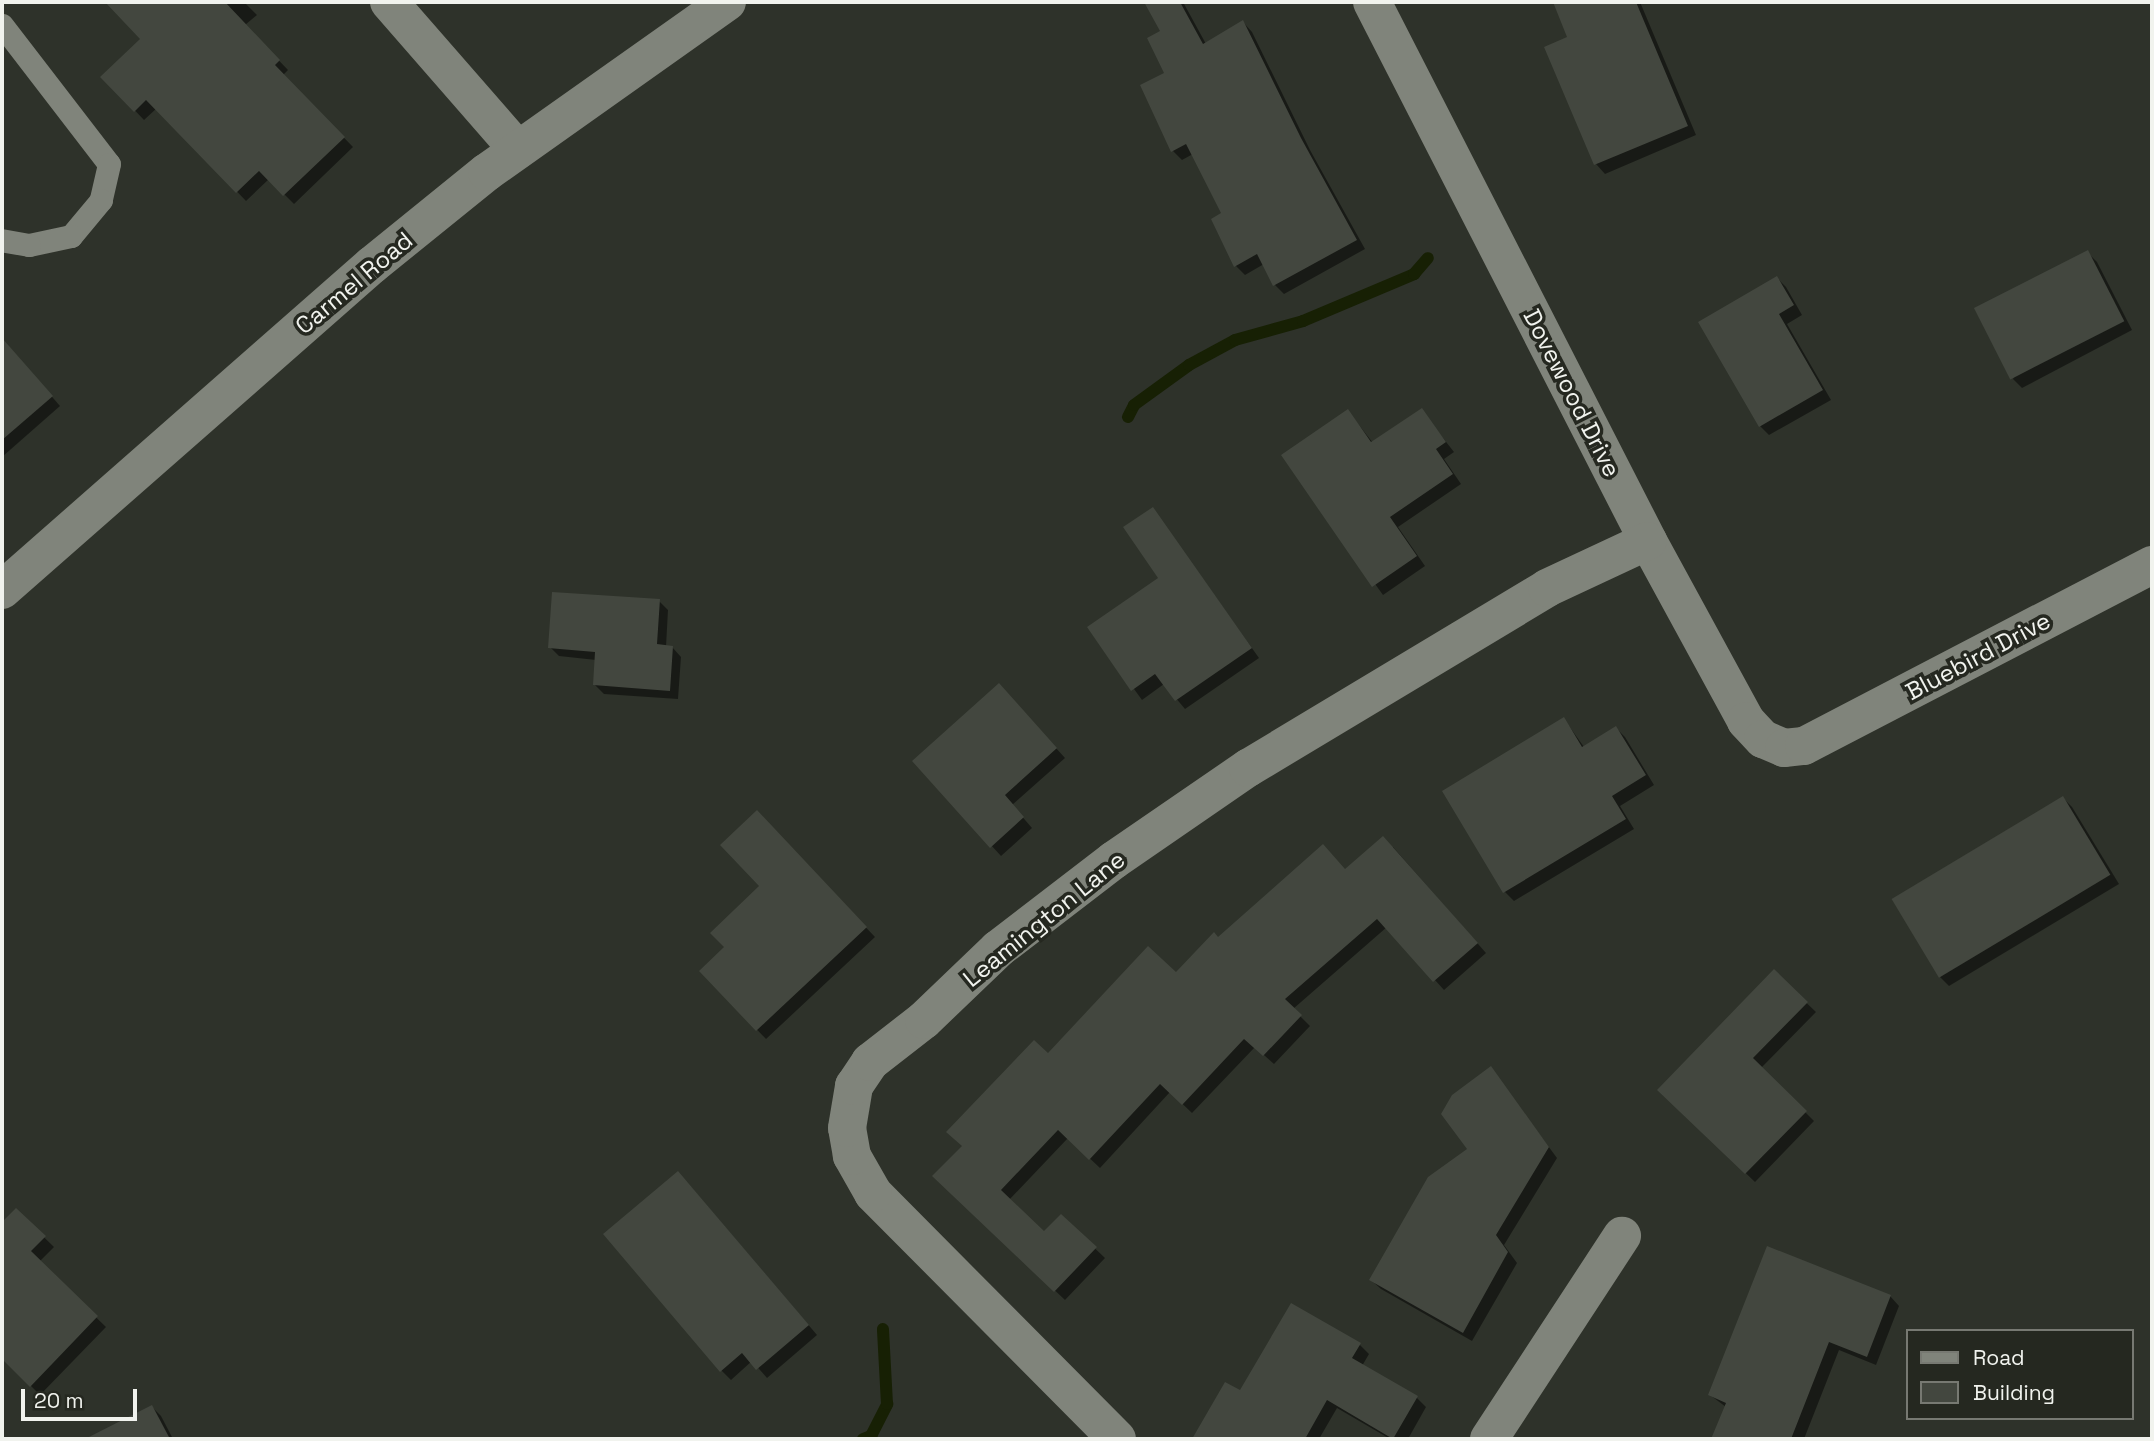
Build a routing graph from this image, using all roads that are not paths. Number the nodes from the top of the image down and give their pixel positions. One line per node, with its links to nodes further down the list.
1 (389, 2): 5 (street)
2 (727, 2): 5 (street, Carmel Road)
3 (1372, 2): 7 (street, Dovewood Drive)
4 (2, 25): 6 (lane)
5 (518, 150): 9 (street, Carmel Road)
6 (2, 240)
7 (1648, 541): 10 (street, Dovewood Drive); 12 (street, Leamington Lane)
8 (2152, 565): 10 (street, Bluebird Drive)
9 (2, 590)
10 (1804, 746)
11 (1622, 1236): 13 (street)
12 (1117, 1439)
13 (1489, 1439)

